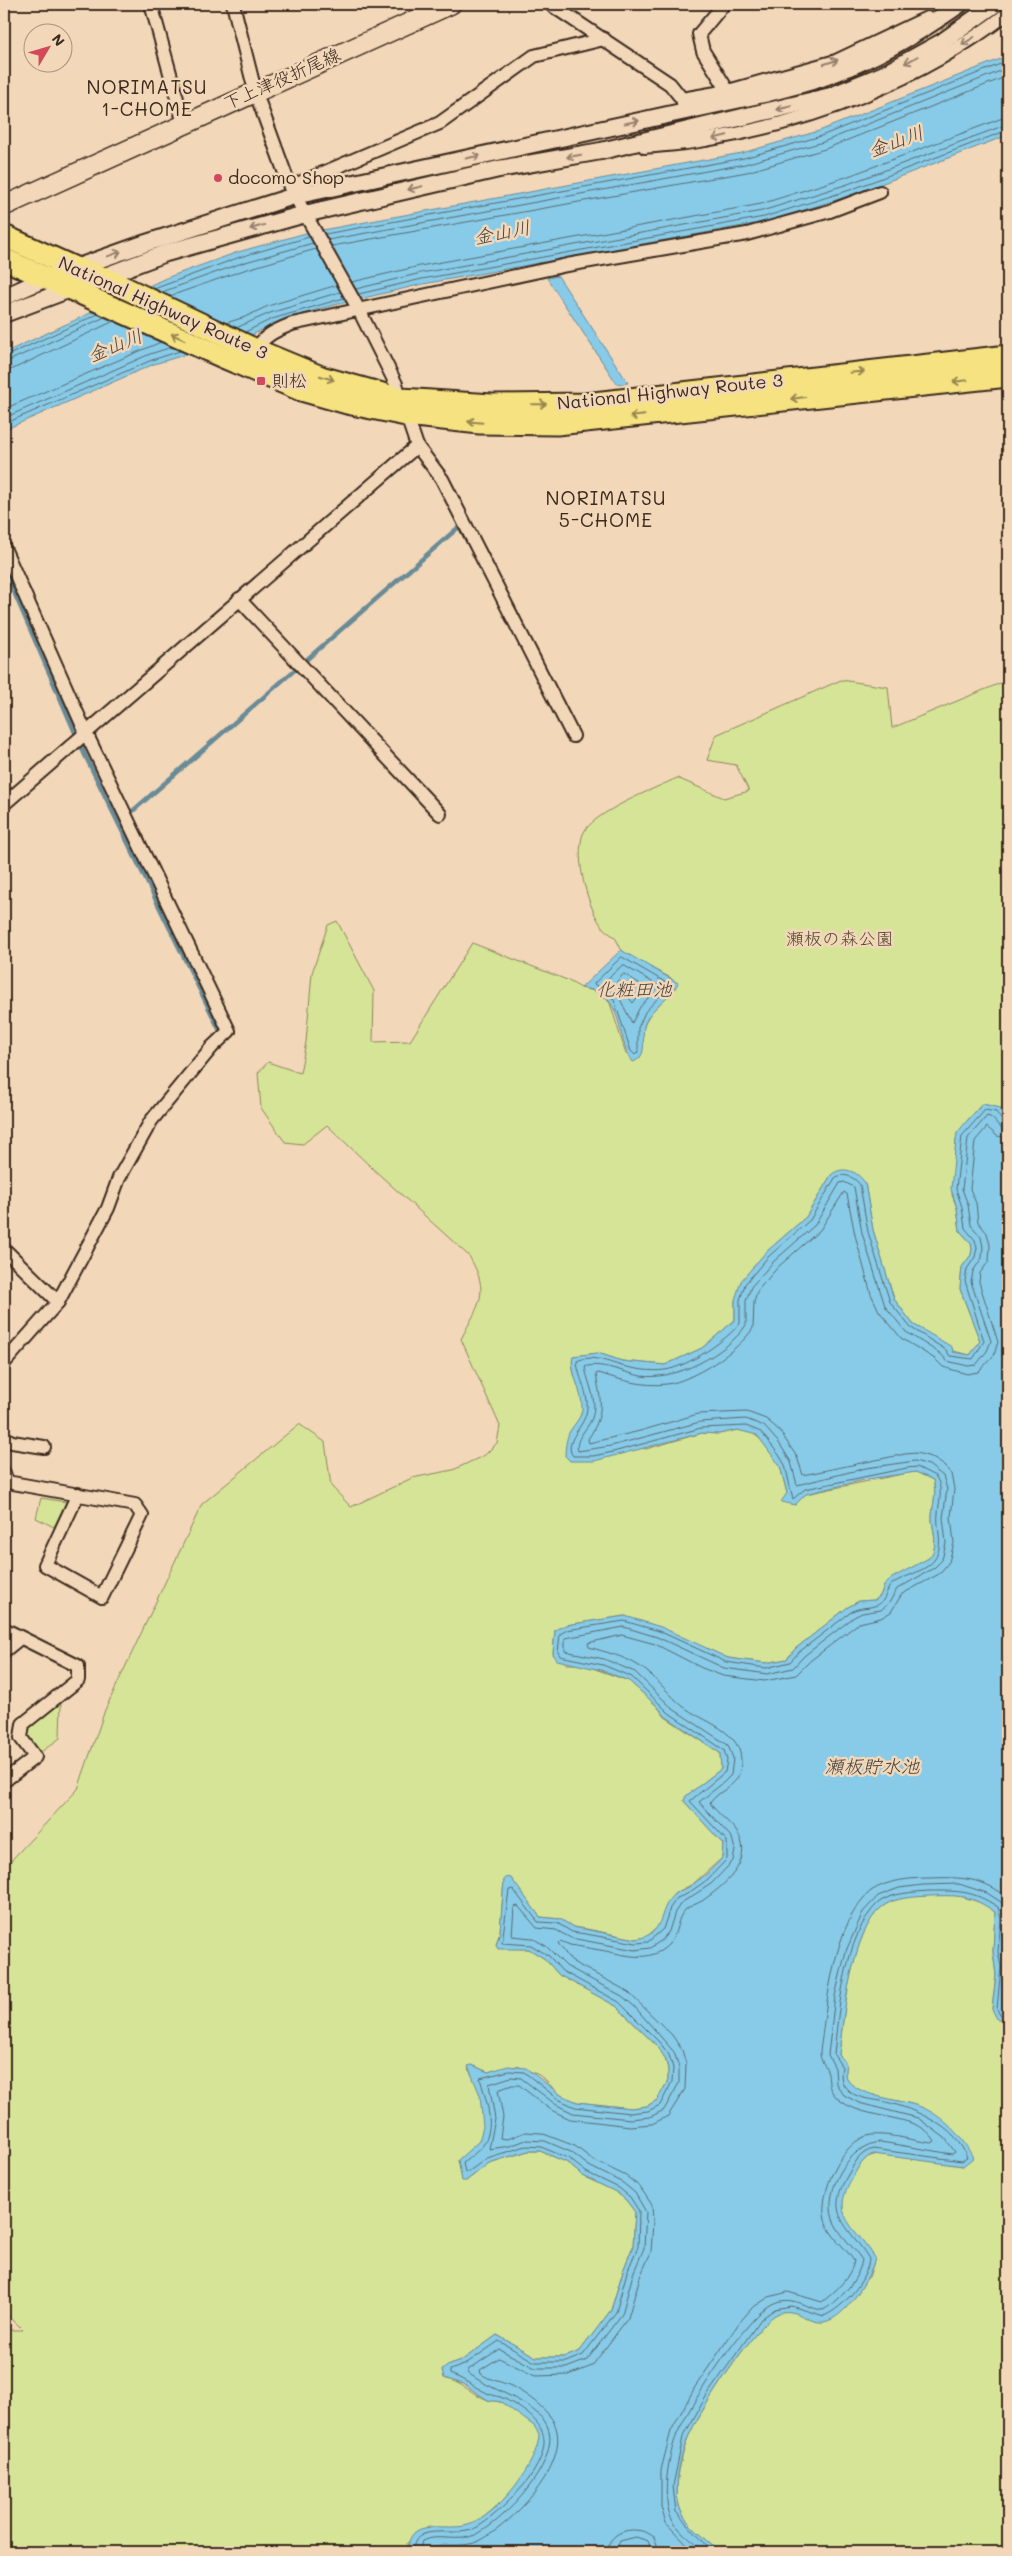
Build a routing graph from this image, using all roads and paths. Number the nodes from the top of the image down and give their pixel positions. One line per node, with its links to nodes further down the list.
1 (151, 4): 14 (street)
2 (233, 4): 11 (street)
3 (451, 4): 11 (main road, 下上津役折尾線)
4 (550, 4): 10 (street)
5 (724, 4): 12 (street)
6 (951, 4): 12 (street, one-way to 6)
7 (960, 4): 13 (street)
8 (995, 4): 15 (street, one-way to 15)
9 (1008, 13): 15 (street, one-way to 15)
10 (604, 39): 13 (street); 16 (street)
11 (255, 91): 14 (main road, 下上津役折尾線); 16 (street)
12 (728, 91): 13 (street)
13 (684, 105): 16 (street, one-way to 13)
14 (184, 124): 18 (main road, 下上津役折尾線)
15 (601, 151): 19 (street, one-way to 19)
16 (292, 191): 19 (street); 23 (street, one-way to 16)
17 (880, 192): 26 (street)
18 (4, 206)
19 (306, 214): 24 (street, one-way to 24); 26 (street)
20 (4, 236): 23 (highway, National Highway Route 3)
21 (4, 259): 22 (highway, National Highway Route 3)
22 (47, 278): 23 (highway, National Highway Route 3); 25 (street)
23 (72, 278): 24 (highway, National Highway Route 3); 27 (street); 31 (highway, National Highway Route 3, one-way to 23)
24 (104, 278): 28 (highway, National Highway Route 3)
25 (4, 297)
26 (359, 310): 28 (street); 31 (street)
27 (4, 314)
28 (252, 348): 31 (highway, National Highway Route 3, one-way to 31)
29 (1008, 356): 31 (highway, National Highway Route 3, one-way to 29)
30 (1008, 376): 31 (highway, National Highway Route 3, one-way to 31)
31 (404, 407): 32 (street)
32 (417, 446): 34 (street); 36 (street)
33 (4, 548): 35 (street)
34 (239, 599): 35 (street); 38 (street)
35 (86, 733): 37 (street); 40 (street)
36 (573, 736)
37 (4, 804)
38 (440, 814)
39 (4, 1249): 40 (street)
40 (58, 1302): 41 (street)
41 (4, 1363)
42 (4, 1437): 43 (street)
43 (44, 1447)
44 (5, 1482): 45 (street)
45 (78, 1494): 45 (street)
46 (4, 1629): 47 (street)
47 (20, 1638): 48 (street); 49 (street)
48 (4, 1651)
49 (4, 1782)

